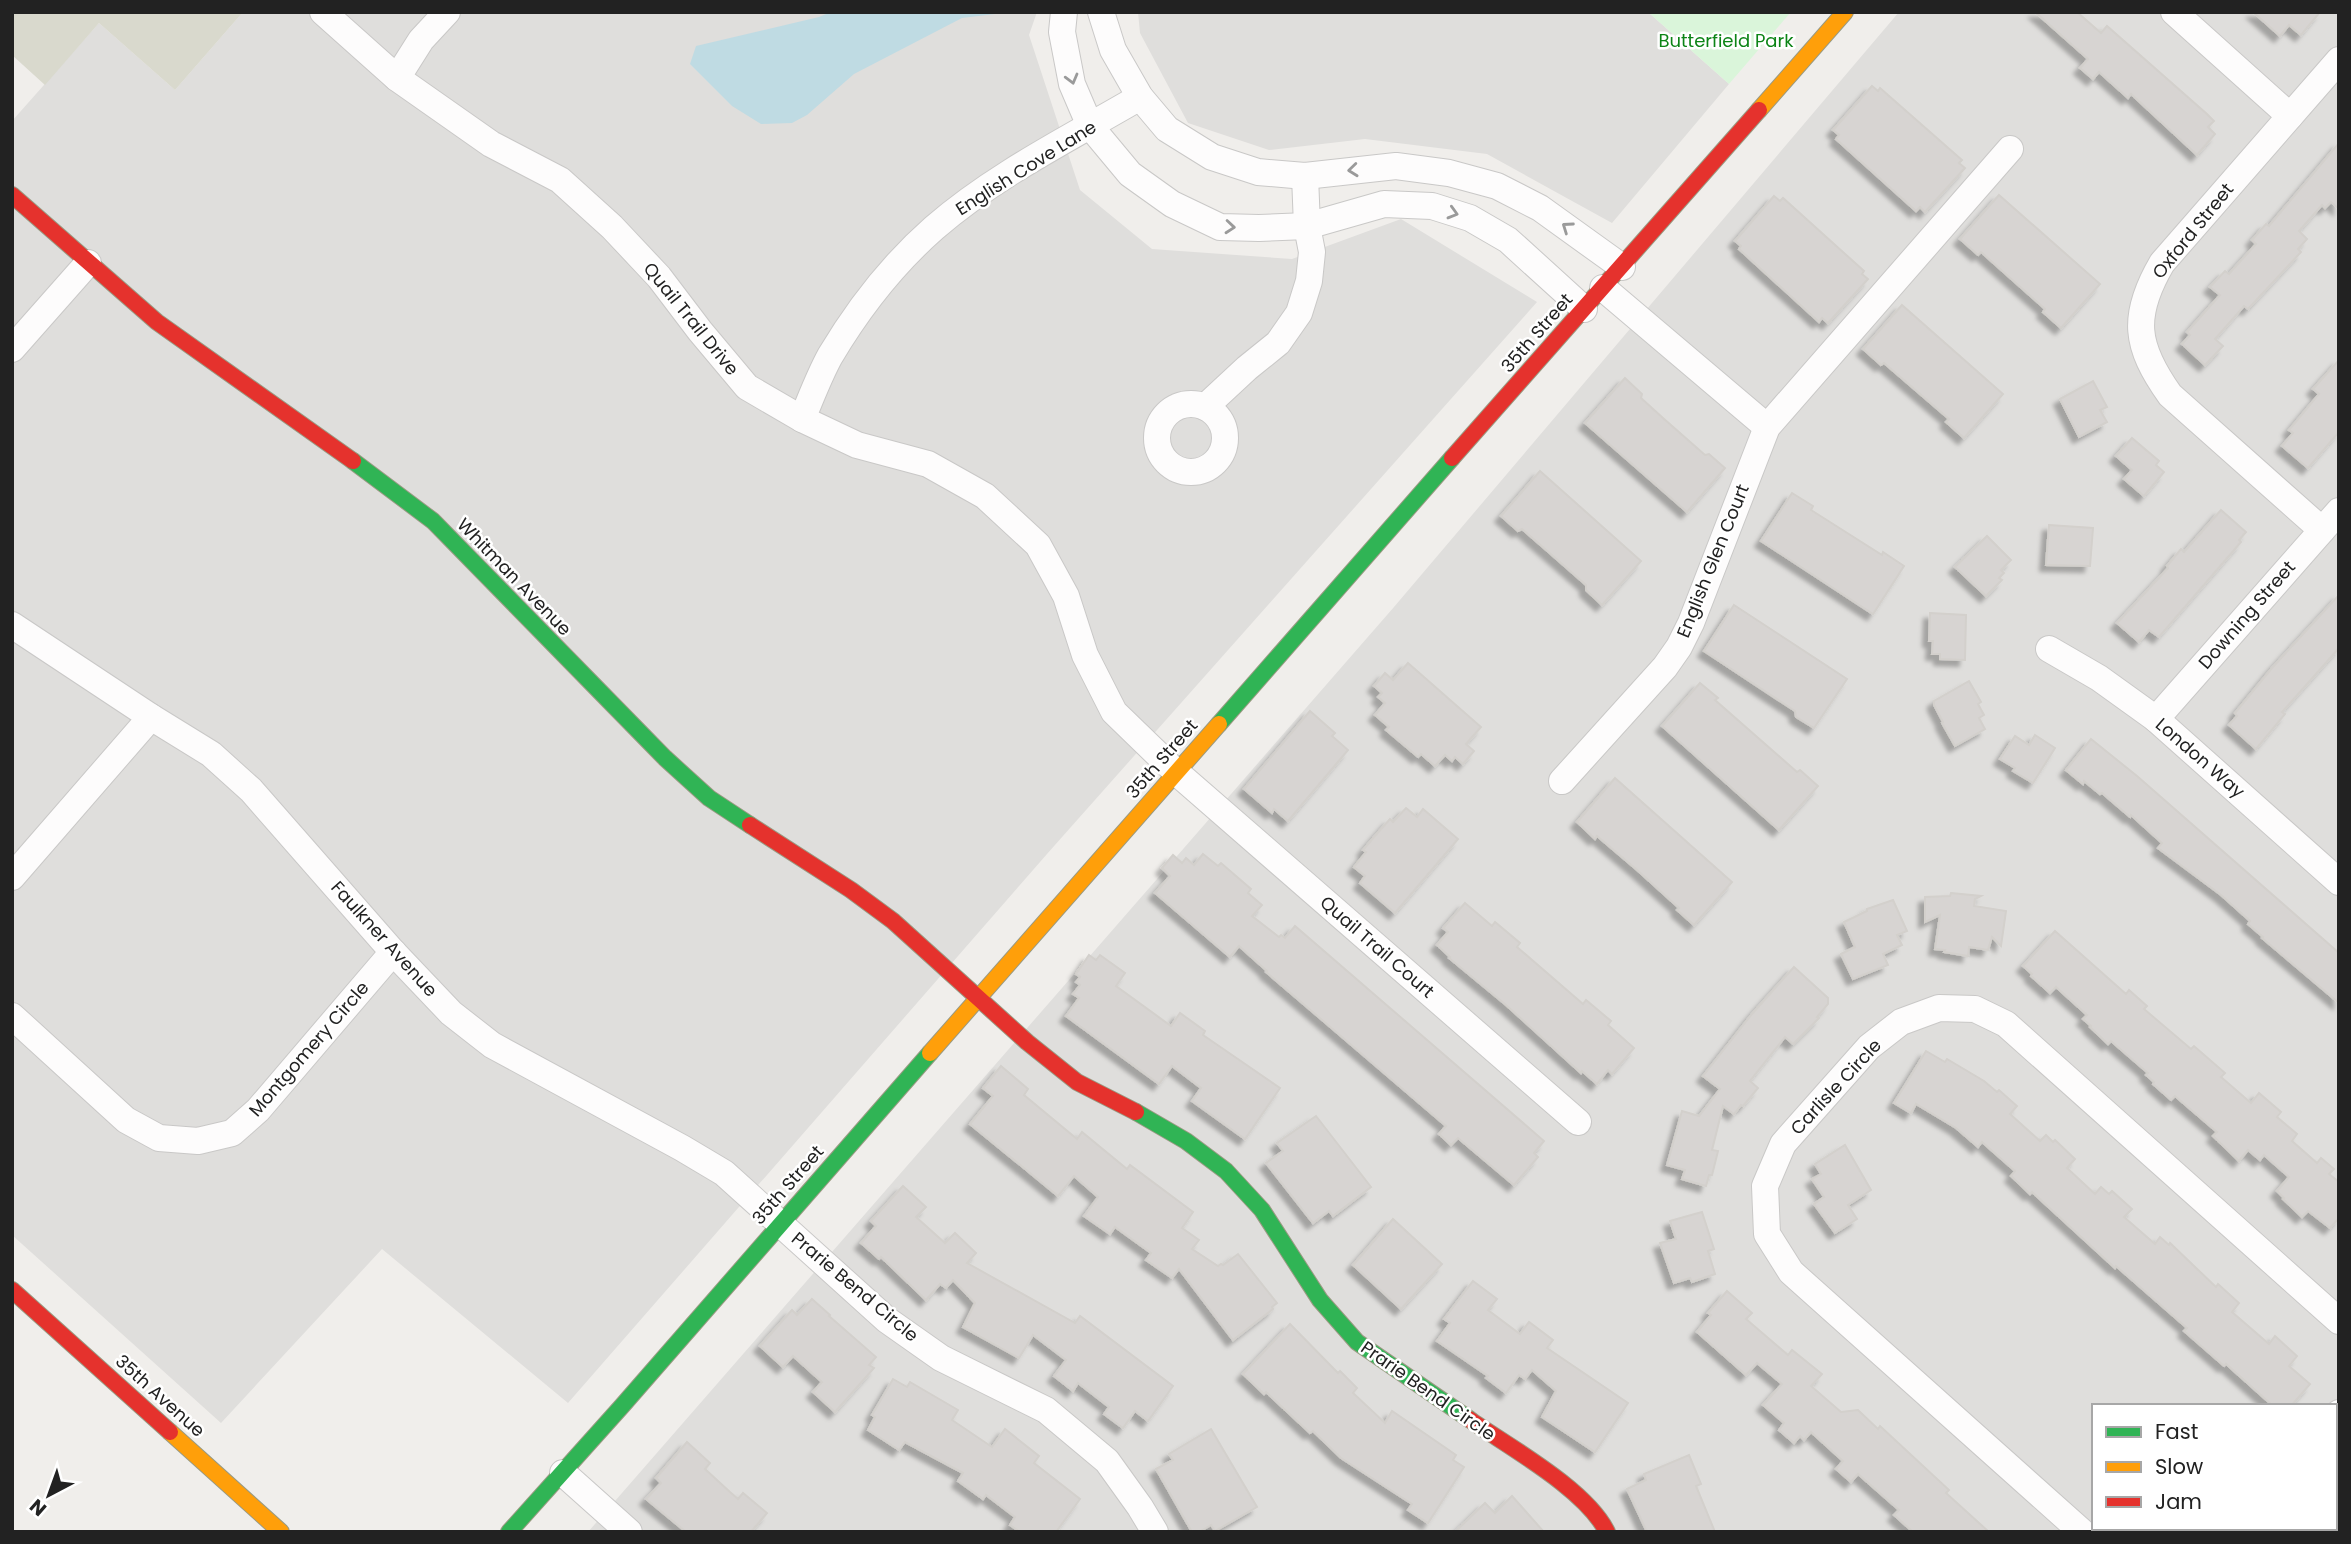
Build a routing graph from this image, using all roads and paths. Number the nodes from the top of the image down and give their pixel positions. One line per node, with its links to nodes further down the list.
1 (323, 12): 8 (street, Quail Trail Drive)
2 (447, 12): 8 (street)
3 (1064, 12): 11 (street, one-way to 11)
4 (1101, 12): 9 (street)
5 (1845, 12): 17 (street, 35th Street)
6 (2174, 12): 10 (street)
7 (2339, 60): 10 (street, Oxford Street)
8 (397, 78): 22 (street, Quail Trail Drive)
9 (1140, 97): 11 (street, English Cove Lane); 13 (street)
10 (2290, 116): 24 (street, Oxford Street)
11 (1090, 126): 15 (street, one-way to 15); 22 (street, English Cove Lane)
12 (2010, 149): 23 (street, English Glen Court)
13 (1305, 176): 15 (street); 17 (street, one-way to 13)
14 (12, 195): 16 (street, Whitman Avenue)
15 (1307, 226): 19 (street, one-way to 19); 21 (street)
16 (88, 263): 20 (street); 34 (street, Whitman Avenue)
17 (1622, 267): 18 (street, 35th Street)
18 (1603, 288): 19 (street, 35th Street); 23 (street)
19 (1584, 309): 29 (street, 35th Street)
20 (12, 349)
21 (1205, 407)
22 (802, 419): 29 (street, Quail Trail Drive)
23 (1767, 427): 30 (street, English Glen Court)
24 (2330, 520): 28 (street, Downing Street)
25 (12, 625): 27 (street, Faulkner Avenue)
26 (2049, 649): 28 (street, London Way)
27 (151, 718): 31 (street); 33 (street, Faulkner Avenue)
28 (2156, 719): 32 (street, London Way)
29 (1175, 772): 34 (street, 35th Street); 36 (street, Quail Trail Court)
30 (1562, 781)
31 (12, 877)
32 (2339, 882)
33 (393, 952): 35 (street, Montgomery Circle); 37 (street, Faulkner Avenue)
34 (978, 997): 37 (street, 35th Street); 45 (street, Prarie Bend Circle)
35 (12, 1016)
36 (1578, 1122)
37 (780, 1223): 40 (street, 35th Street); 44 (street, Prarie Bend Circle)
38 (12, 1290): 41 (street, 35th Avenue)
39 (2339, 1321): 46 (street, Carlisle Circle)
40 (563, 1473): 42 (street, 35th Street); 43 (street)
41 (281, 1532)
42 (509, 1532)
43 (629, 1532)
44 (1155, 1532)
45 (1607, 1532)
46 (2082, 1532)

